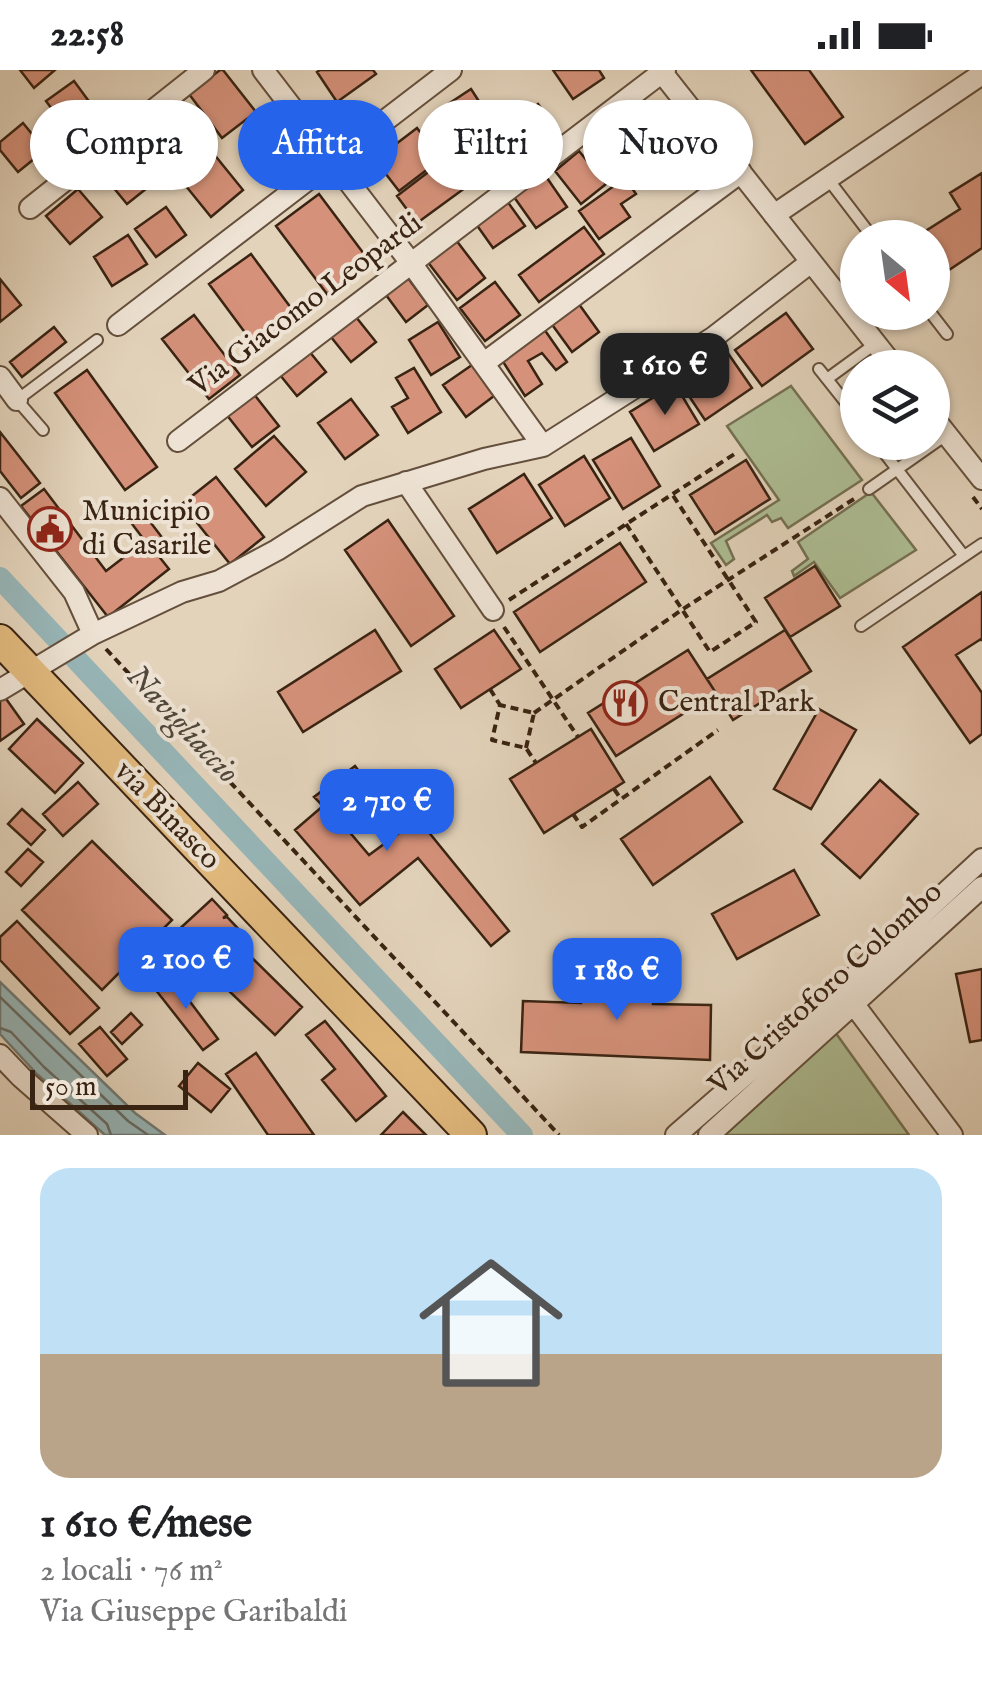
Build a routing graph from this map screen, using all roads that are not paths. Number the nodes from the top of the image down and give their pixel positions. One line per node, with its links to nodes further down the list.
1 (204, 70): 14 (street)
2 (263, 70): 6 (street)
3 (452, 70): 8 (street)
4 (662, 71): 7 (street); 18 (street, Via Giacomo Leopardi)
5 (982, 74): 9 (street)
6 (286, 100)
7 (684, 100)
8 (398, 111)
9 (828, 178): 15 (street); 16 (lane)
10 (753, 188): 15 (street)
11 (294, 190): 19 (street)
12 (356, 190): 18 (street)
13 (716, 190): 25 (street)
14 (30, 208)
15 (774, 215): 17 (street)
16 (860, 220)
17 (811, 262): 23 (street); 34 (street)
18 (411, 263): 25 (street); 33 (street, Via Giacomo Leopardi)
19 (118, 325)
20 (944, 330): 21 (lane)
21 (947, 334)
22 (97, 340): 30 (lane)
23 (876, 343): 24 (street); 28 (lane)
24 (881, 350)
25 (484, 363): 34 (street)
26 (819, 369): 28 (lane)
27 (0, 376): 30 (street)
28 (828, 379): 29 (lane)
29 (840, 395)
30 (17, 400): 31 (lane)
31 (43, 430)
32 (950, 438): 38 (street)
33 (178, 440)
34 (543, 446): 39 (street)
35 (889, 460): 37 (lane)
36 (912, 460): 37 (lane)
37 (897, 471): 40 (lane); 43 (lane)
38 (982, 479)
39 (406, 482): 44 (street); 46 (street)
40 (869, 489)
41 (0, 498): 46 (street)
42 (982, 544): 43 (lane)
43 (964, 556): 45 (lane)
44 (492, 610)
45 (861, 626)
46 (84, 639): 48 (street)
47 (0, 640): 48 (main road, via Binasco)
48 (39, 666): 49 (street); 55 (main road, via Binasco)
49 (0, 690)
50 (982, 859): 52 (street, Via Cristoforo Colombo)
51 (982, 887): 52 (street, Via Cristoforo Colombo)
52 (848, 996): 56 (street, Via Cristoforo Colombo); 57 (street, Via Cristoforo Colombo); 58 (street)
53 (0, 1055): 54 (street)
54 (86, 1135)
55 (471, 1135)
56 (676, 1135)
57 (710, 1135)
58 (952, 1135)

